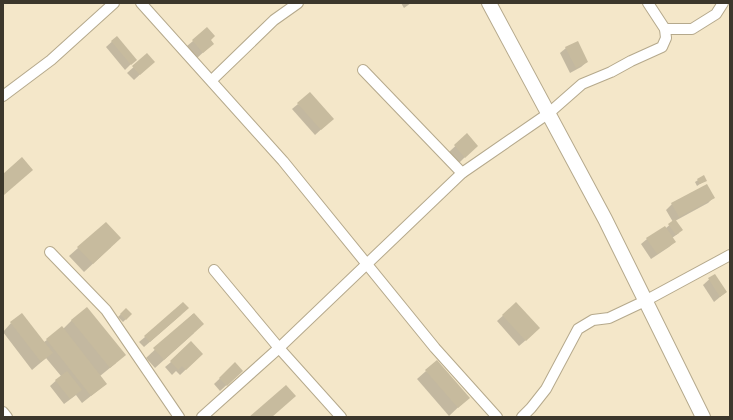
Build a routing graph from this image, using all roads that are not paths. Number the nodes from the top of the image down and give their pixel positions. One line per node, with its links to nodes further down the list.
1 (114, 3): 10 (street)
2 (141, 3): 9 (street)
3 (298, 3): 9 (street)
4 (489, 3): 11 (street)
5 (648, 3): 7 (street)
6 (723, 3): 7 (street)
7 (665, 29): 11 (street)
8 (363, 70): 12 (street)
9 (212, 80): 15 (street)
10 (3, 96)
11 (549, 113): 12 (street); 17 (street)
12 (462, 173): 15 (street)
13 (50, 252): 21 (street)
14 (730, 255): 17 (street)
15 (366, 264): 18 (street); 24 (street)
16 (214, 270): 18 (street)
17 (644, 301): 25 (street); 26 (street)
18 (280, 348): 22 (street); 23 (street)
19 (3, 412): 20 (street)
20 (7, 417)
21 (179, 417)
22 (202, 417)
23 (341, 417)
24 (497, 417)
25 (522, 417)
26 (703, 417)

